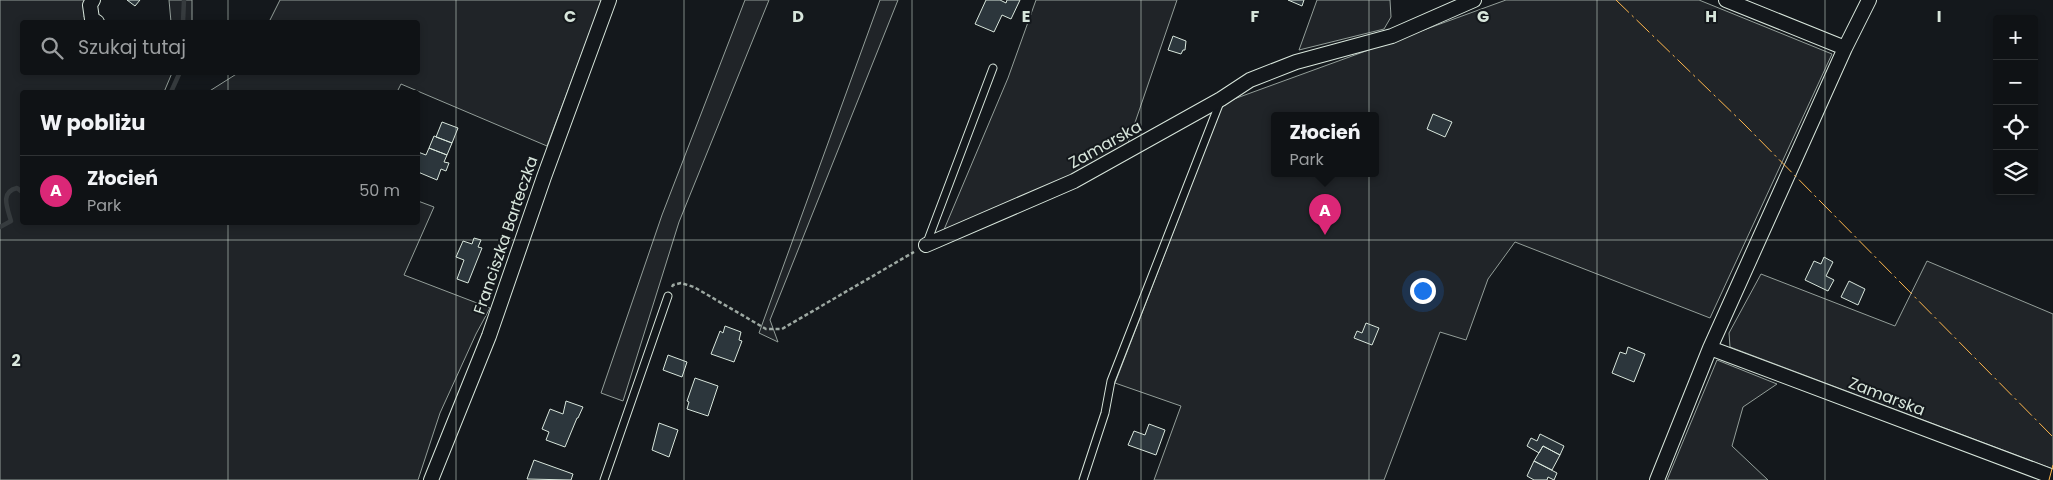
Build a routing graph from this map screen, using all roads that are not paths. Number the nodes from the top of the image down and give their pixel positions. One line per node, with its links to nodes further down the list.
1 (92, 0): 6 (street)
2 (609, 0): 14 (street, Franciszka Barteczka)
3 (1474, 0): 9 (street, Zamarska)
4 (1726, 0): 7 (street)
5 (1869, 0): 7 (street)
6 (94, 20)
7 (1845, 48): 12 (street)
8 (993, 68): 10 (lane)
9 (1221, 99): 10 (street, Zamarska); 16 (lane)
10 (926, 245)
11 (668, 296): 15 (lane)
12 (1710, 348): 13 (street, Zamarska); 17 (street)
13 (2053, 478)
14 (431, 480)
15 (604, 480)
16 (1083, 480)
17 (1657, 480)

